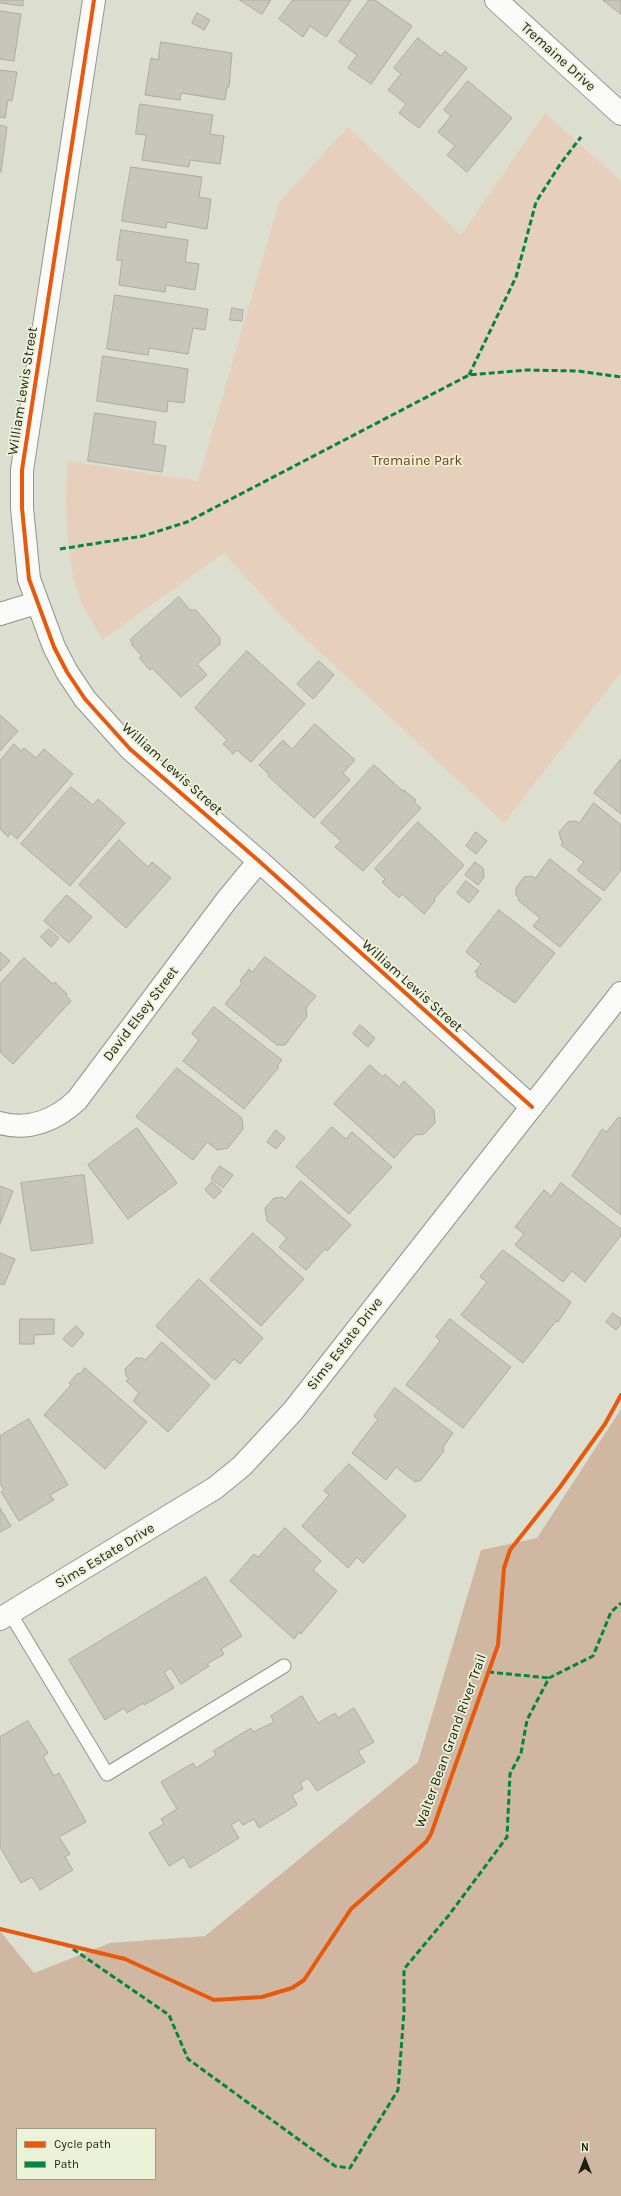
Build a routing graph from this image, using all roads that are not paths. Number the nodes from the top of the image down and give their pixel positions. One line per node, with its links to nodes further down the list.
1 (94, 0): 4 (street, William Lewis Street)
2 (496, 0): 3 (street, Tremaine Drive)
3 (621, 114)
4 (36, 603): 5 (street); 6 (street, William Lewis Street)
5 (0, 614)
6 (259, 861): 8 (street, William Lewis Street); 9 (street, David Elsey Street)
7 (621, 993): 8 (street, Sims Estate Drive)
8 (532, 1107): 10 (street, Sims Estate Drive)
9 (0, 1123)
10 (5, 1616): 11 (lane)
11 (284, 1666)

